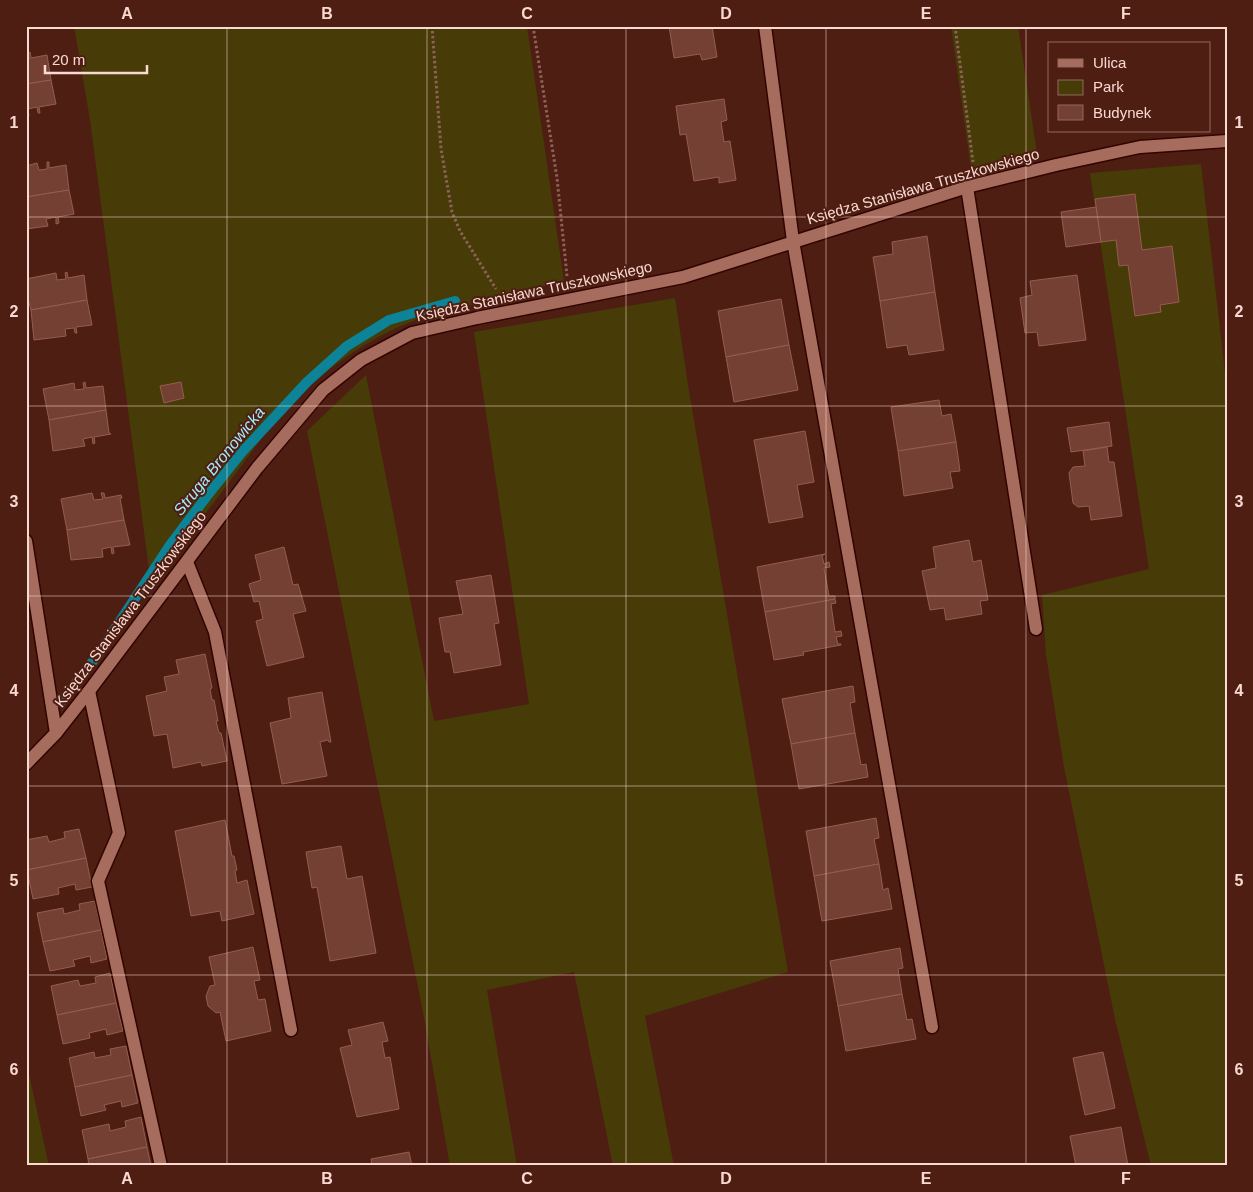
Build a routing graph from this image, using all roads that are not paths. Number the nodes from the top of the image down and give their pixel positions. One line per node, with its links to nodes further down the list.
1 (765, 26): 4 (street)
2 (1227, 141): 3 (street, Księdza Stanisława Truszkowskiego)
3 (972, 186): 4 (street, Księdza Stanisława Truszkowskiego); 7 (street)
4 (793, 241): 6 (street, Księdza Stanisława Truszkowskiego); 11 (street)
5 (26, 541): 9 (street)
6 (186, 562): 8 (street, Księdza Stanisława Truszkowskiego); 12 (street)
7 (1036, 629)
8 (89, 690): 9 (street, Księdza Stanisława Truszkowskiego); 13 (street)
9 (56, 733): 10 (street, Księdza Stanisława Truszkowskiego)
10 (26, 764)
11 (932, 1027)
12 (291, 1030)
13 (161, 1166)

